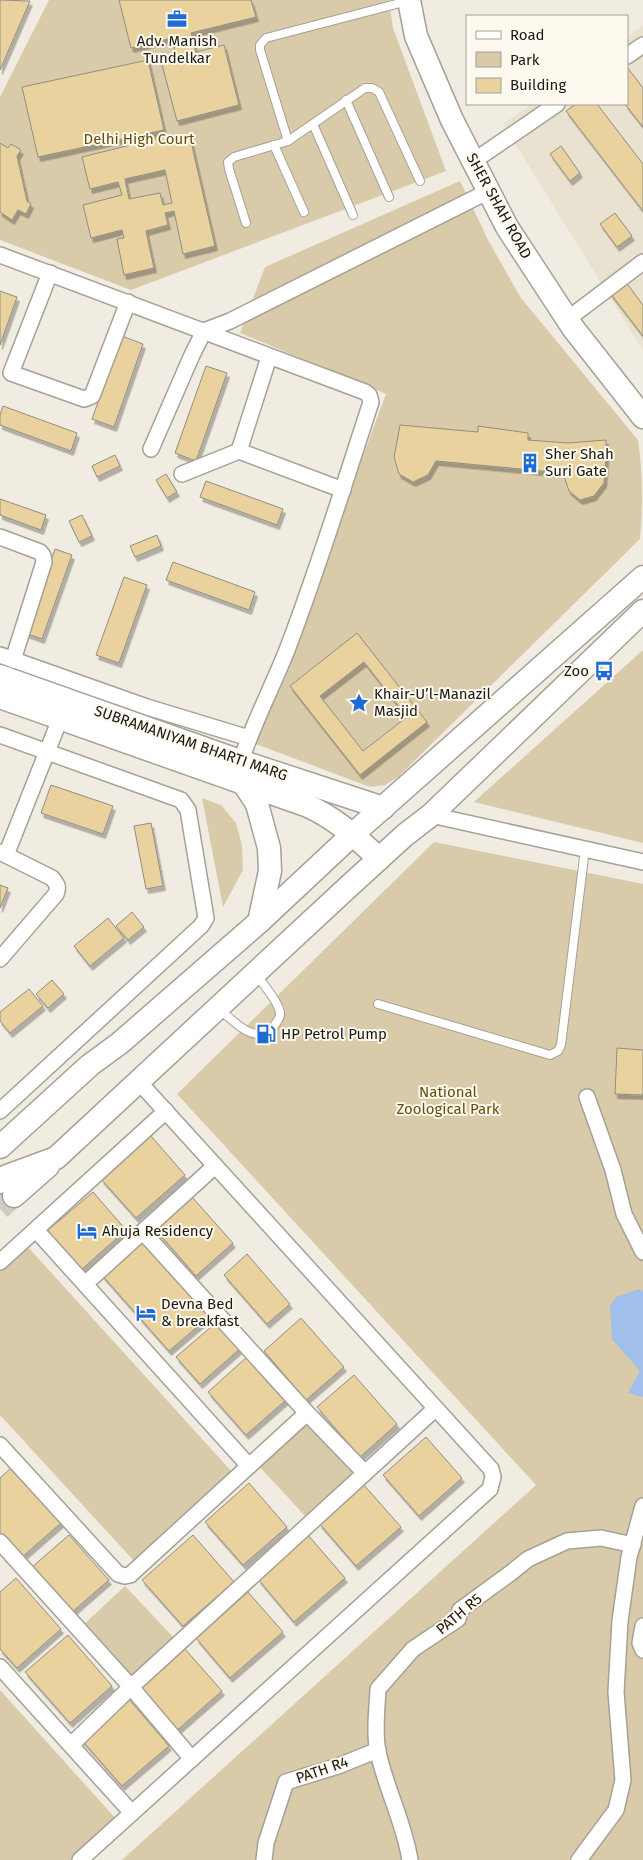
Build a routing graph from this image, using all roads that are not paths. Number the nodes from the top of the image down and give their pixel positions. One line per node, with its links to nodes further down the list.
1 (414, 0): 7 (lane); 9 (main road, SHER SHAH ROAD); 11 (main road, SHER SHAH ROAD)
2 (643, 45): 3 (street)
3 (628, 55)
4 (346, 100): 6 (lane); 10 (lane); 12 (lane)
5 (556, 105): 9 (street)
6 (313, 124): 7 (lane); 14 (lane)
7 (288, 141): 8 (lane)
8 (274, 145): 13 (lane); 15 (lane)
9 (484, 154): 20 (main road, SHER SHAH ROAD)
10 (420, 181)
11 (488, 191): 21 (street); 25 (main road, SHER SHAH ROAD)
12 (389, 197)
13 (304, 212)
14 (353, 215)
15 (246, 223)
16 (0, 255): 18 (street)
17 (643, 262): 20 (street)
18 (50, 273): 19 (street); 23 (street)
19 (128, 302): 21 (street); 23 (street)
20 (576, 312): 24 (main road, SHER SHAH ROAD)
21 (204, 331): 22 (street); 26 (street)
22 (269, 357): 27 (street); 29 (street)
23 (6, 376)
24 (643, 398)
25 (643, 417)
26 (151, 449)
27 (239, 451): 28 (street); 29 (street)
28 (182, 474)
29 (343, 490): 37 (street)
30 (0, 537): 33 (street)
31 (643, 577): 40 (main road)
32 (643, 611): 41 (main road)
33 (4, 664): 37 (street); 39 (main road, SUBRAMANIYAM BHARTI MARG)
34 (0, 697): 35 (main road, SUBRAMANIYAM BHARTI MARG)
35 (60, 718): 38 (street); 39 (main road, SUBRAMANIYAM BHARTI MARG)
36 (0, 735): 38 (street)
37 (249, 738): 39 (street)
38 (47, 752): 45 (street); 55 (street)
39 (239, 775): 40 (main road, SUBRAMANIYAM BHARTI MARG); 42 (main road, SUBRAMANIYAM BHARTI MARG); 48 (main road)
40 (383, 808): 42 (main road); 43 (main road)
41 (431, 815): 43 (main road); 44 (street)
42 (352, 834): 46 (main road, SUBRAMANIYAM BHARTI MARG); 48 (main road)
43 (405, 835): 46 (main road)
44 (585, 849): 47 (street); 51 (lane)
45 (3, 854): 49 (street)
46 (379, 859): 50 (main road)
47 (643, 862)
48 (259, 922): 57 (main road)
49 (0, 959)
50 (256, 974): 52 (main road); 52 (lane)
51 (378, 1004)
52 (218, 1008): 53 (main road)
53 (139, 1082): 56 (street); 61 (main road)
54 (587, 1097): 64 (street)
55 (0, 1111)
56 (166, 1111): 60 (street); 62 (street)
57 (28, 1121): 58 (main road); 59 (main road)
58 (0, 1134)
59 (0, 1147)
60 (216, 1166): 63 (street); 67 (street)
61 (7, 1189)
62 (36, 1230): 65 (street); 66 (street)
63 (143, 1232): 66 (street); 68 (street)
64 (643, 1252)
65 (0, 1262)
66 (85, 1284): 70 (street)
67 (435, 1409): 71 (street); 81 (street)
68 (307, 1413): 70 (street); 71 (street)
69 (0, 1445): 70 (street)
70 (249, 1466)
71 (365, 1473): 78 (street)
72 (643, 1506): 74 (street)
73 (0, 1542): 78 (street)
74 (632, 1545): 80 (street, PATH R5); 86 (street)
75 (643, 1626): 76 (street)
76 (643, 1650)
77 (0, 1667): 79 (street)
78 (131, 1687): 79 (street); 81 (street)
79 (71, 1745): 82 (street)
80 (378, 1750): 84 (street, PATH R4); 85 (street, PATH R5)
81 (192, 1759): 82 (street)
82 (132, 1813): 83 (street)
83 (80, 1860)
84 (264, 1860)
85 (410, 1860)
86 (579, 1860)

